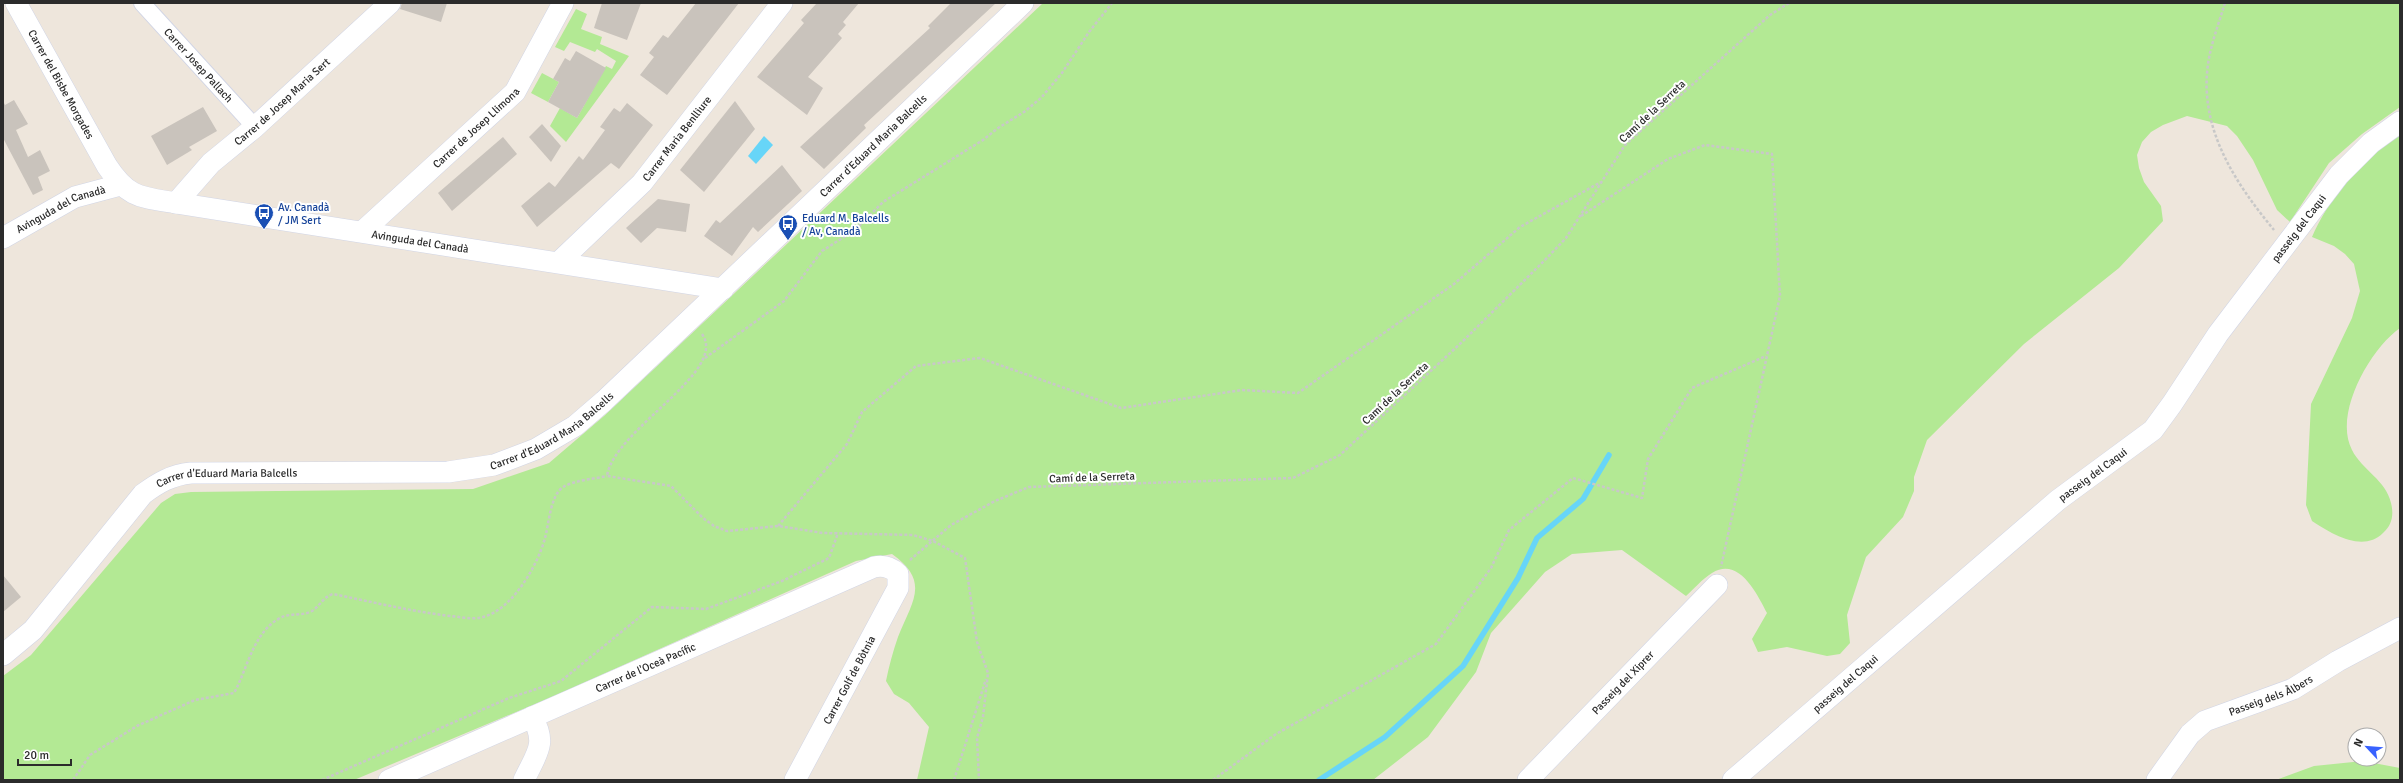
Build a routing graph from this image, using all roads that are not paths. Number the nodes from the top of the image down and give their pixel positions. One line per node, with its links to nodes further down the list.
1 (16, 3): 9 (street, Carrer del Bisbe Morgades)
2 (142, 3): 8 (street, Carrer Josep Pallach)
3 (390, 3): 8 (street, Carrer de Josep Maria Sert)
4 (563, 3): 13 (street, Carrer de Josep Llimona)
5 (782, 3): 15 (street, Carrer Maria Benlliure)
6 (1023, 3): 16 (street, Carrer d'Eduard Maria Balcells)
7 (2400, 122): 26 (street, passeig del Caqui)
8 (255, 127): 11 (street, Carrer de Josep Maria Sert)
9 (107, 166): 10 (street, Avinguda del Canadà); 12 (street, Avinguda del Canadà)
10 (120, 185): 11 (street, Avinguda del Canadà); 14 (street, Avinguda del Canadà)
11 (176, 203): 13 (street, Avinguda del Canadà)
12 (3, 230)
13 (363, 231): 15 (street, Avinguda del Canadà)
14 (3, 238)
15 (559, 262): 16 (street, Avinguda del Canadà)
16 (723, 289): 20 (street, Carrer d'Eduard Maria Balcells)
17 (897, 575): 21 (street, Carrer de l'Oceà Pacífic); 24 (street, Carrer Golf de Bòtnia)
18 (1717, 585): 25 (street, Passeig del Xiprer)
19 (2400, 628): 27 (street, Passeig dels Àlbers)
20 (3, 655)
21 (532, 717): 22 (street, Carrer de l'Oceà Pacífic); 23 (street)
22 (389, 780)
23 (524, 780)
24 (795, 780)
25 (1528, 780)
26 (1733, 780)
27 (2157, 780)

